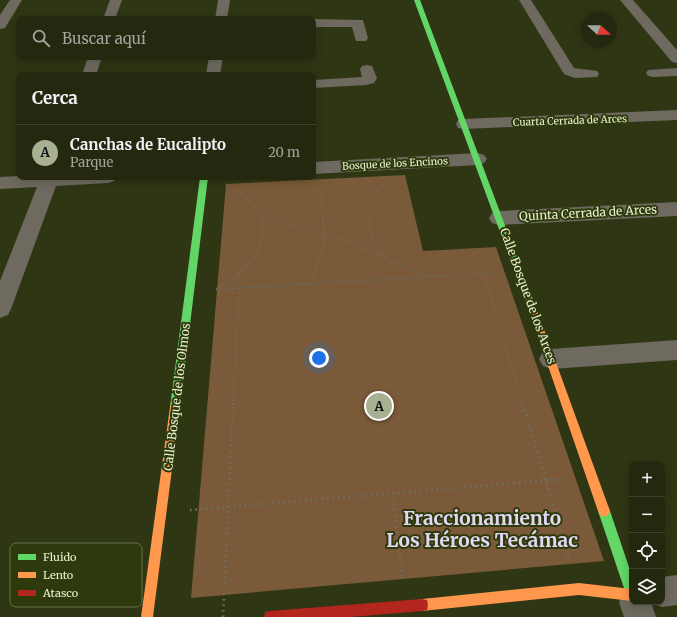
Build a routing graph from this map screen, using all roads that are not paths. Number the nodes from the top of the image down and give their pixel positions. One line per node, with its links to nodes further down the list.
1 (16, 0): 10 (street)
2 (116, 0): 7 (street)
3 (224, 0): 8 (street)
4 (417, 0): 23 (street, Calle Bosque de los Arces)
5 (525, 0): 20 (street)
6 (626, 0): 12 (street)
7 (110, 16)
8 (221, 16)
9 (316, 23): 11 (street)
10 (0, 25)
11 (361, 38)
12 (677, 59)
13 (94, 60): 16 (street)
14 (216, 60): 17 (street)
15 (367, 69): 21 (street)
16 (90, 72)
17 (214, 72)
18 (677, 72): 19 (street)
19 (653, 73)
20 (592, 74)
21 (316, 84)
22 (677, 115): 23 (street, Cuarta Cerrada de Arces)
23 (464, 124): 24 (street, Calle Bosque de los Arces)
24 (478, 159): 25 (street, Bosque de los Encinos); 30 (street, Calle Bosque de los Arces)
25 (316, 168)
26 (49, 180): 28 (street); 31 (street)
27 (204, 180): 39 (street, Calle Bosque de los Olmos)
28 (0, 183)
29 (677, 209): 30 (street, Quinta Cerrada de Arces)
30 (499, 218): 33 (street, Calle Bosque de los Arces)
31 (0, 309)
32 (677, 350): 33 (street)
33 (552, 359): 34 (street, Calle Bosque de los Arces)
34 (629, 585)
35 (677, 590): 36 (street)
36 (665, 592)
37 (629, 594): 40 (street)
38 (636, 605): 41 (street)
39 (147, 617)
40 (270, 617)
41 (640, 617)

